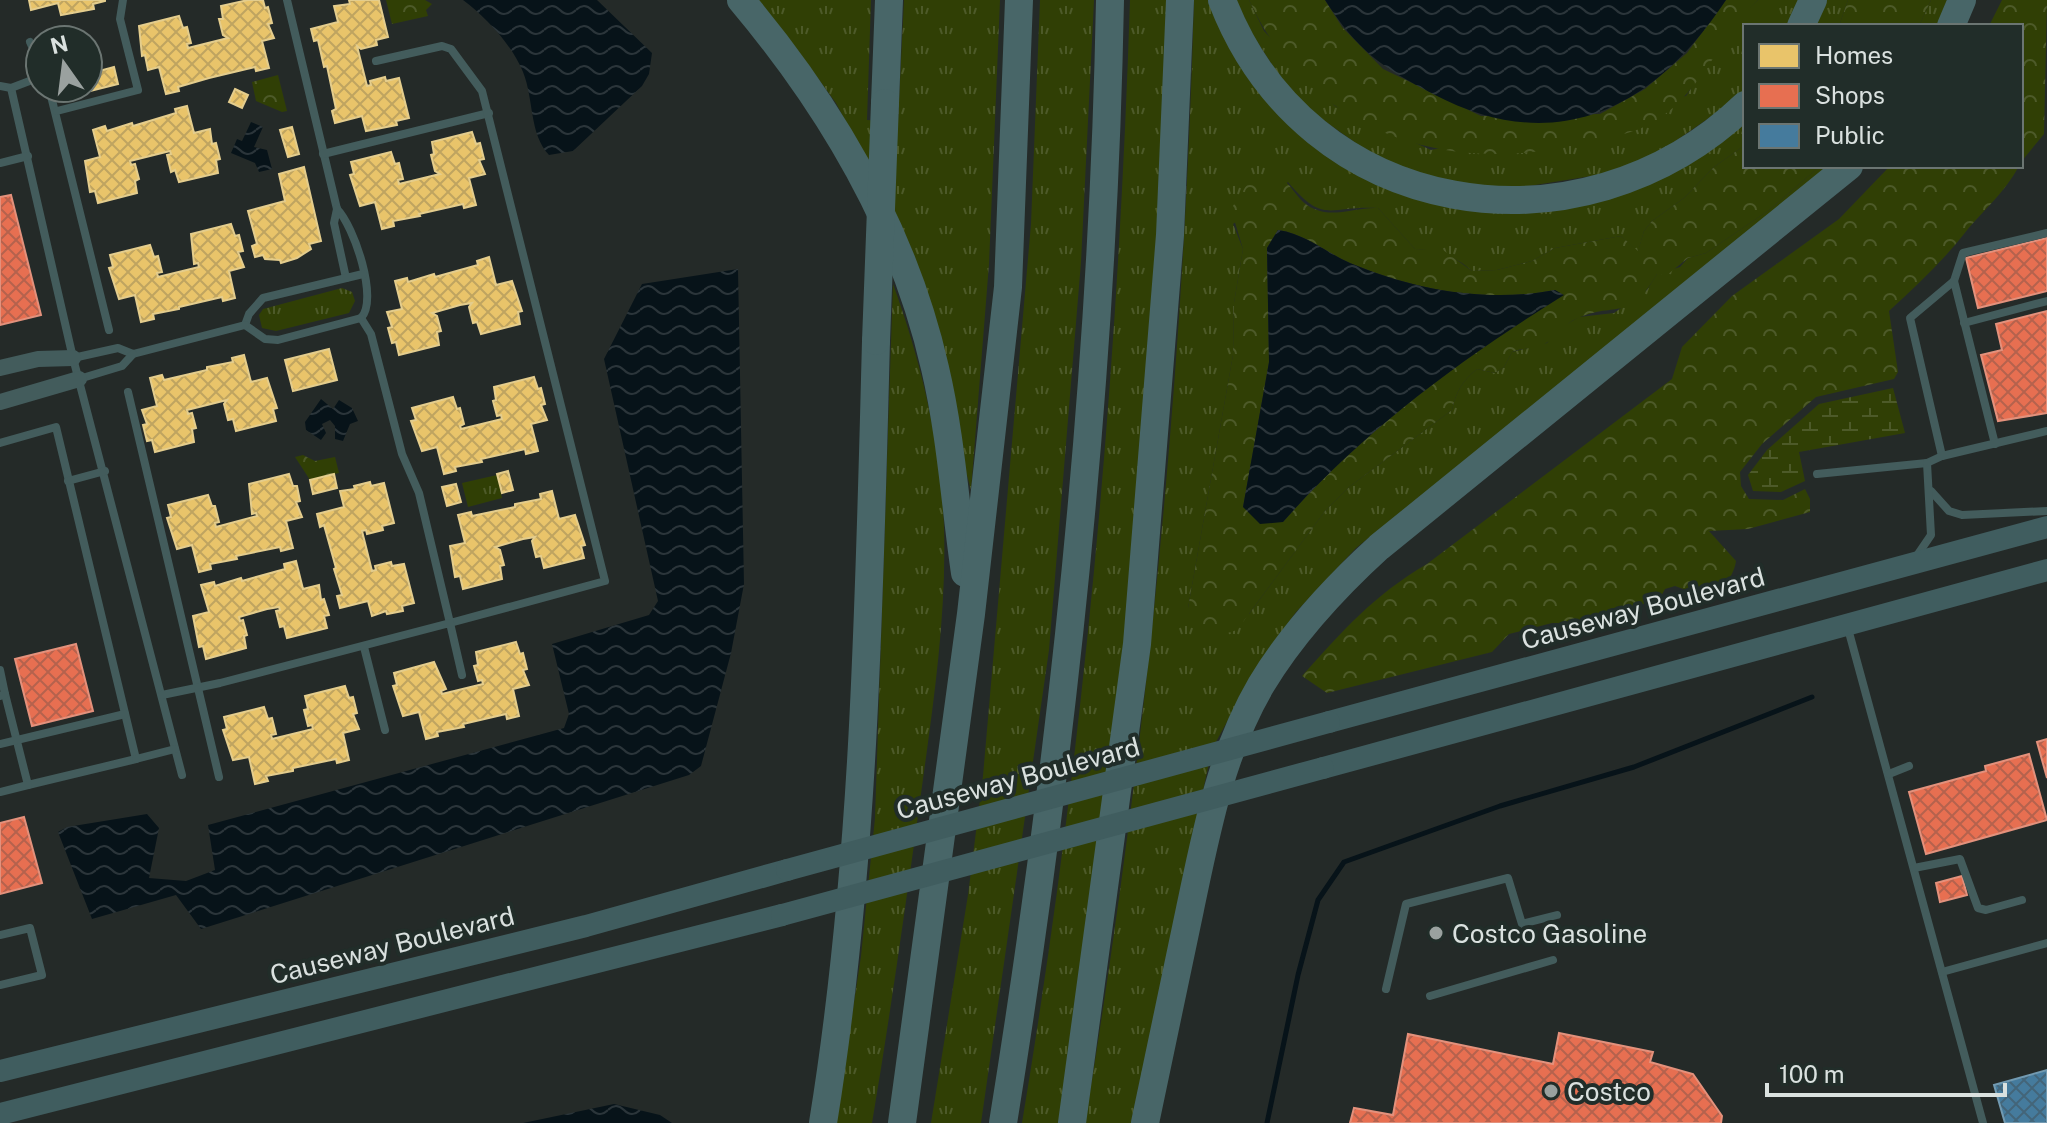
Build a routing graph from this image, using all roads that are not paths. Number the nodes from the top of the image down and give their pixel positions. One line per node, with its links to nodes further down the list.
1 (123, 0): 19 (lane)
2 (287, 0): 21 (lane)
3 (741, 0): 54 (highway)
4 (889, 0): 87 (highway, bridge)
5 (1019, 0): 54 (highway)
6 (1110, 0): 89 (highway)
7 (1180, 0): 90 (highway)
8 (1222, 0): 18 (highway)
9 (1813, 0): 11 (highway)
10 (1962, 0): 12 (highway)
11 (1802, 24)
12 (1952, 24)
13 (376, 61): 20 (lane)
14 (24, 84): 16 (lane)
15 (0, 86): 16 (lane)
16 (11, 88): 22 (lane)
17 (55, 104): 19 (lane)
18 (1743, 107)
19 (57, 111): 34 (lane)
20 (489, 113): 21 (lane); 55 (lane)
21 (323, 154): 25 (lane)
22 (28, 156): 23 (lane); 36 (lane)
23 (0, 163)
24 (1847, 168): 91 (highway)
25 (337, 209): 27 (lane); 28 (lane)
26 (2047, 233): 29 (lane)
27 (363, 274): 28 (lane); 31 (lane)
28 (346, 278): 33 (lane)
29 (1954, 281): 32 (lane); 44 (lane)
30 (2047, 301): 32 (lane)
31 (361, 318): 33 (lane); 55 (lane)
32 (1964, 323): 43 (lane)
33 (245, 325): 35 (lane)
34 (109, 330)
35 (133, 354): 36 (lane); 38 (lane)
36 (73, 358): 37 (street); 38 (lane)
37 (0, 368)
38 (79, 379): 40 (street); 46 (lane)
39 (128, 392): 60 (lane)
40 (0, 402)
41 (2047, 431): 43 (lane)
42 (0, 443): 48 (lane)
43 (1995, 444): 44 (lane)
44 (1942, 456): 45 (lane)
45 (1927, 463): 47 (lane); 49 (lane)
46 (105, 471): 48 (lane); 62 (lane)
47 (1817, 474)
48 (68, 481): 63 (lane)
49 (1931, 491): 50 (lane); 52 (lane)
50 (2047, 511)
51 (2047, 527): 52 (main road, Causeway Boulevard)
52 (1911, 564): 85 (main road, Causeway Boulevard, bridge)
53 (2047, 570): 56 (main road)
54 (971, 614): 88 (highway)
55 (450, 623): 57 (lane); 59 (lane)
56 (1847, 625): 70 (lane); 86 (main road, bridge)
57 (364, 647): 60 (lane); 64 (lane)
58 (0, 670): 61 (lane)
59 (462, 675)
60 (199, 686): 62 (lane); 72 (lane)
61 (3, 695): 65 (lane)
62 (162, 695): 67 (lane)
63 (125, 714): 65 (lane); 68 (lane)
64 (385, 730)
65 (16, 740): 66 (lane); 73 (lane)
66 (0, 744)
67 (175, 749): 68 (lane); 71 (lane)
68 (136, 759): 73 (lane)
69 (1909, 766): 70 (lane)
70 (1889, 774): 75 (lane)
71 (182, 775)
72 (219, 777)
73 (28, 785): 74 (lane)
74 (0, 792)
75 (1914, 868): 76 (lane); 81 (lane)
76 (2022, 900)
77 (1557, 915): 83 (lane)
78 (0, 935): 82 (lane)
79 (2047, 943): 81 (lane)
80 (1553, 960): 84 (lane)
81 (1942, 972): 92 (lane)
82 (0, 985)
83 (1386, 989)
84 (1430, 996)
85 (3, 1070)
86 (0, 1114)
87 (823, 1123)
88 (902, 1123)
89 (1003, 1123)
90 (1072, 1123)
91 (1145, 1123)
92 (1983, 1123)

